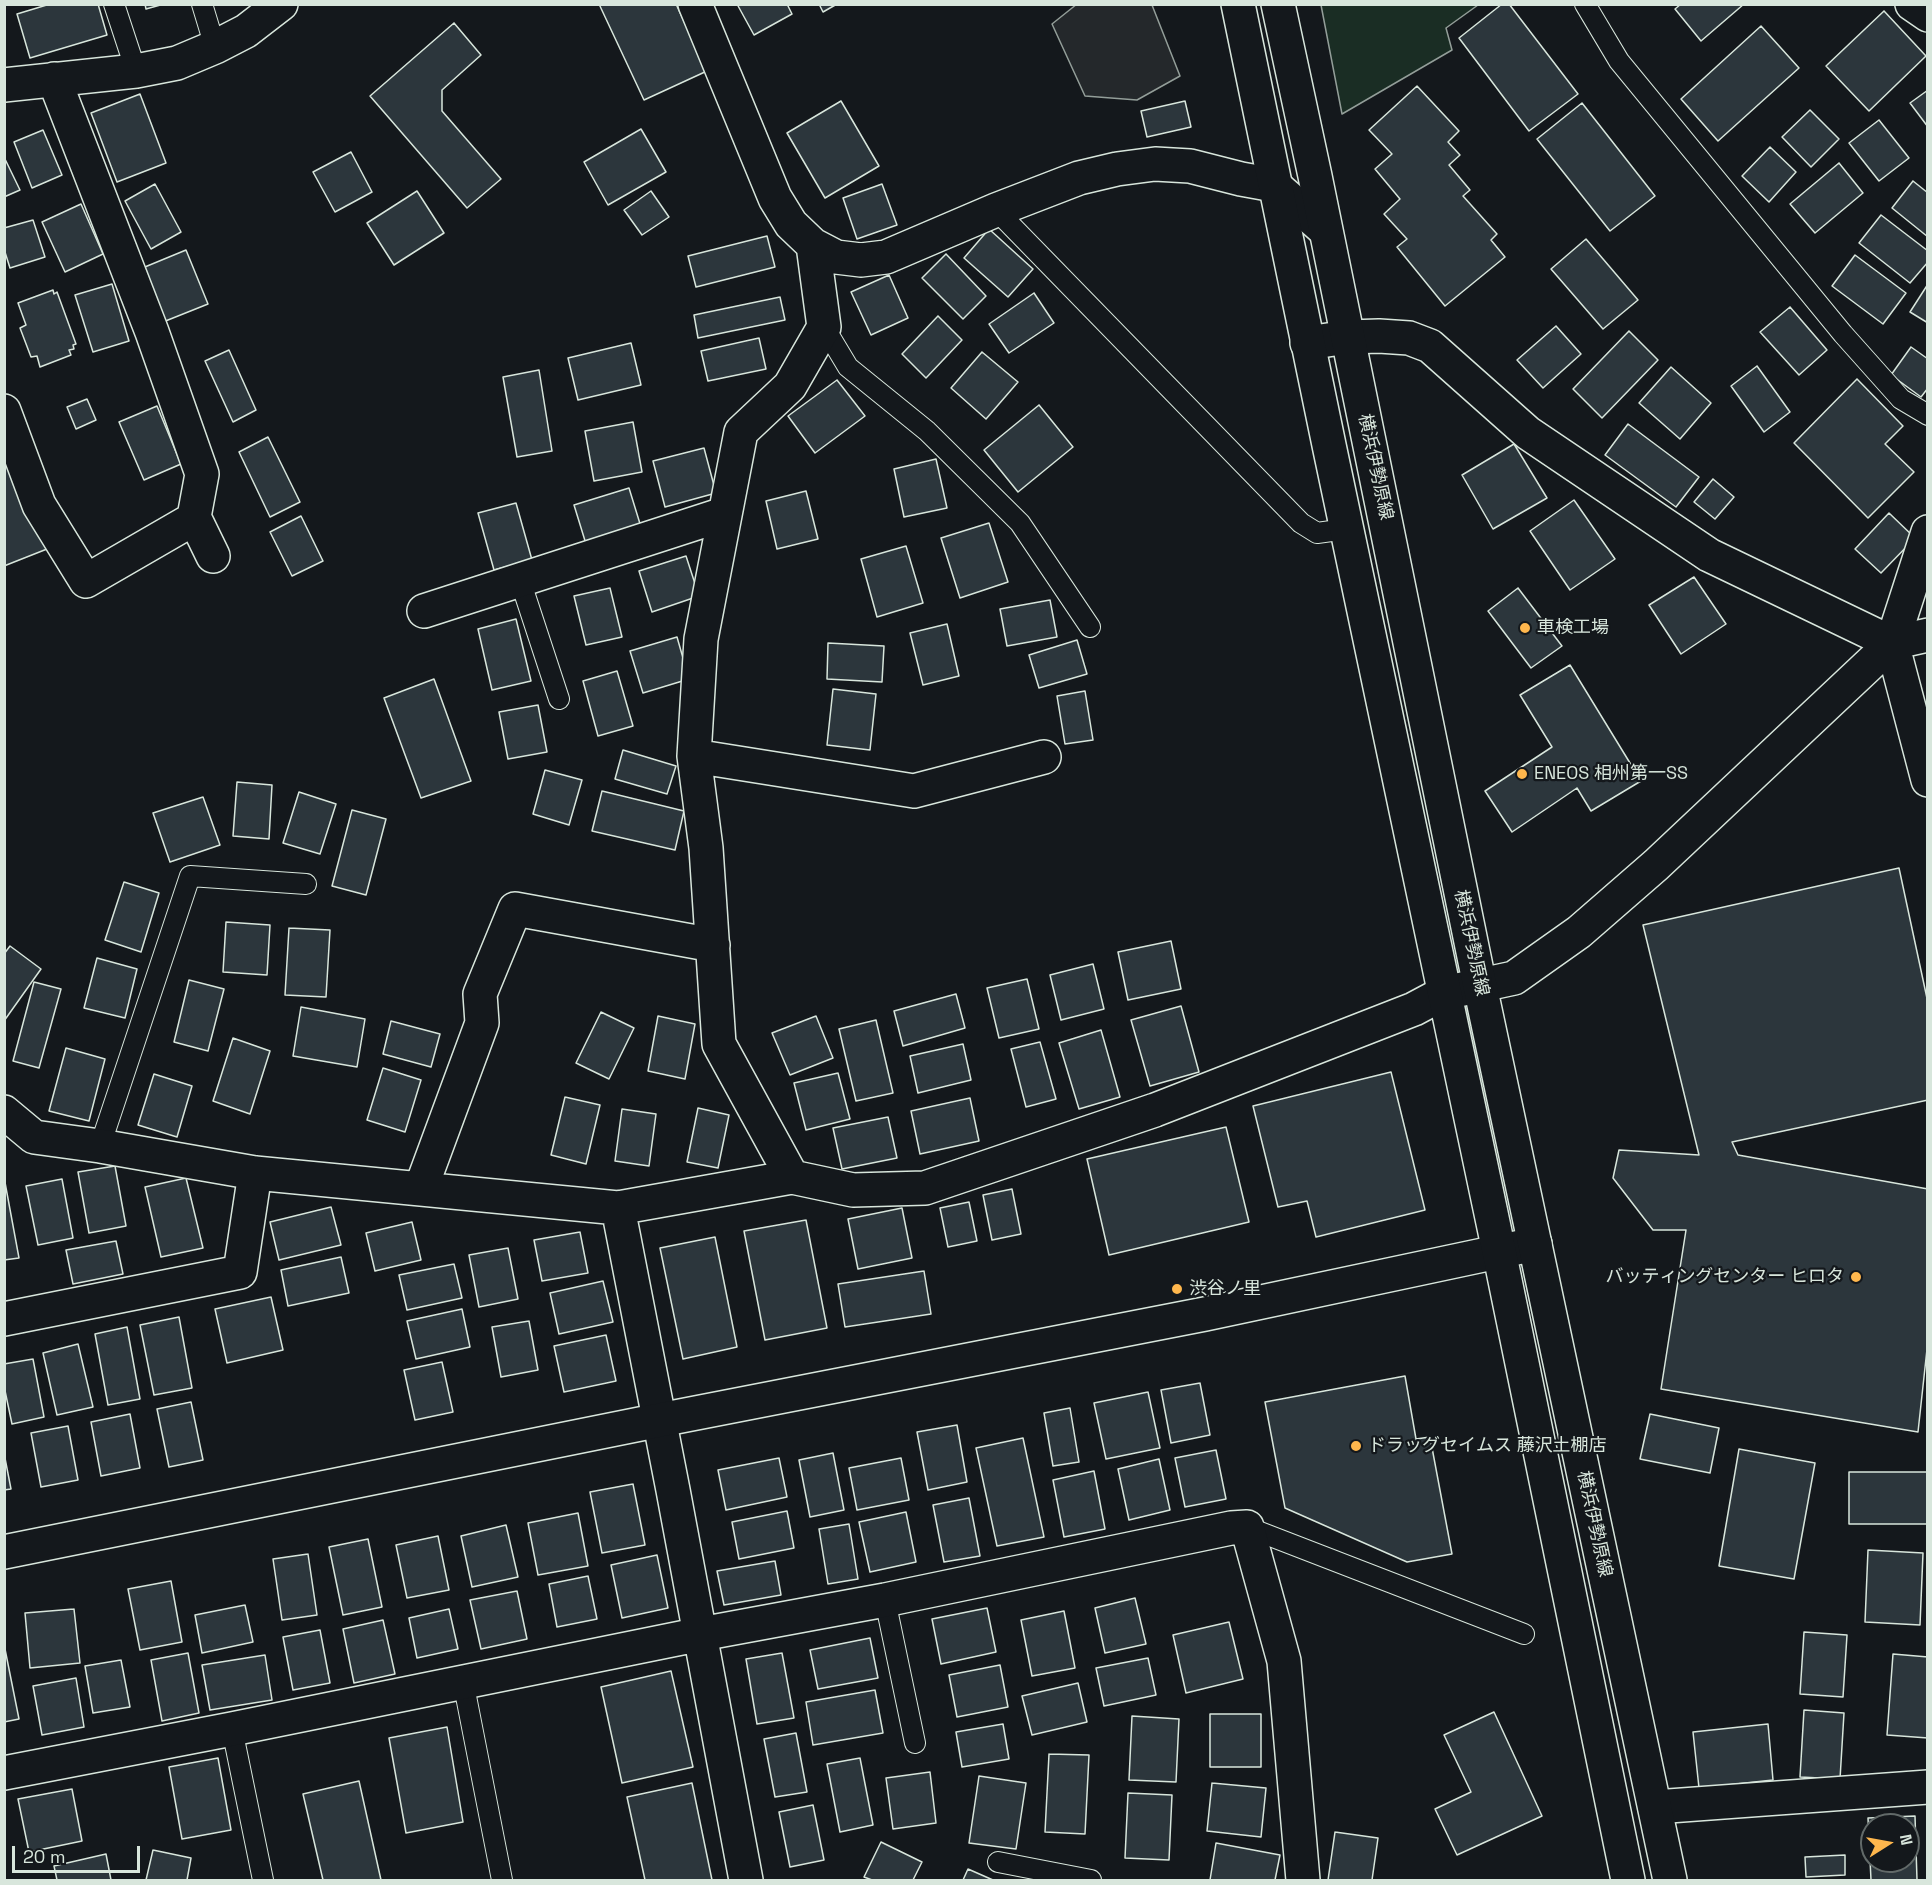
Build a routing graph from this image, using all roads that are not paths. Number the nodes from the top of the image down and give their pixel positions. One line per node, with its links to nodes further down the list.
1 (114, 4): 11 (lane)
2 (202, 4): 10 (lane)
3 (280, 4): 10 (street)
4 (695, 4): 17 (street)
5 (1238, 4): 14 (street, 横浜伊勢原線)
6 (1278, 4): 16 (street, 横浜伊勢原線)
7 (1585, 4): 22 (lane)
8 (1912, 4): 9 (street)
9 (1928, 15)
10 (216, 47): 11 (street)
11 (136, 71): 12 (street)
12 (54, 79): 13 (street); 24 (street)
13 (4, 85)
14 (1274, 185): 15 (street); 16 (street); 20 (street, 横浜伊勢原線)
15 (996, 210): 17 (street); 26 (lane)
16 (1325, 230): 19 (street, 横浜伊勢原線)
17 (813, 245): 18 (street)
18 (824, 327): 23 (street); 31 (lane)
19 (1348, 337): 20 (street); 25 (street, 横浜伊勢原線); 33 (street)
20 (1307, 343): 26 (street, 横浜伊勢原線)
21 (4, 411): 24 (street)
22 (1928, 415)
23 (724, 514): 29 (street); 35 (street)
24 (195, 518): 28 (street)
25 (1386, 520): 26 (street); 40 (street, 横浜伊勢原線)
26 (1346, 530): 41 (street, 横浜伊勢原線)
27 (1928, 532): 33 (street)
28 (213, 556)
29 (520, 580): 30 (street); 34 (lane)
30 (424, 611)
31 (1090, 627)
32 (1928, 635): 33 (street)
33 (1892, 643): 37 (street); 40 (street)
34 (559, 699)
35 (694, 756): 36 (street); 39 (street)
36 (1044, 757)
37 (1928, 780)
38 (306, 884): 43 (lane)
39 (712, 945): 45 (street); 46 (street)
40 (1480, 986): 41 (street); 48 (street, 横浜伊勢原線)
41 (1444, 993): 45 (street); 49 (street, 横浜伊勢原線)
42 (4, 1112): 43 (street)
43 (100, 1146): 44 (street)
44 (255, 1173): 46 (street); 50 (street)
45 (792, 1177): 47 (street)
46 (421, 1188): 47 (street)
47 (618, 1208): 51 (street)
48 (1535, 1244): 49 (street); 62 (street, 横浜伊勢原線)
49 (1499, 1251): 51 (street); 69 (street, 横浜伊勢原線)
50 (4, 1319)
51 (660, 1420): 53 (street); 55 (street)
52 (1247, 1527): 54 (street); 56 (lane); 68 (street)
53 (4, 1552)
54 (885, 1600): 55 (street); 59 (lane)
55 (701, 1634): 57 (street); 66 (street)
56 (1524, 1634)
57 (463, 1682): 58 (street); 65 (lane)
58 (232, 1729): 60 (street); 64 (lane)
59 (915, 1743)
60 (4, 1773)
61 (1928, 1787): 62 (street)
62 (1655, 1807): 70 (street, 横浜伊勢原線)
63 (998, 1862): 67 (lane)
64 (263, 1881)
65 (502, 1881)
66 (746, 1881)
67 (1091, 1881)
68 (1304, 1881)
69 (1628, 1881)
70 (1670, 1881)

